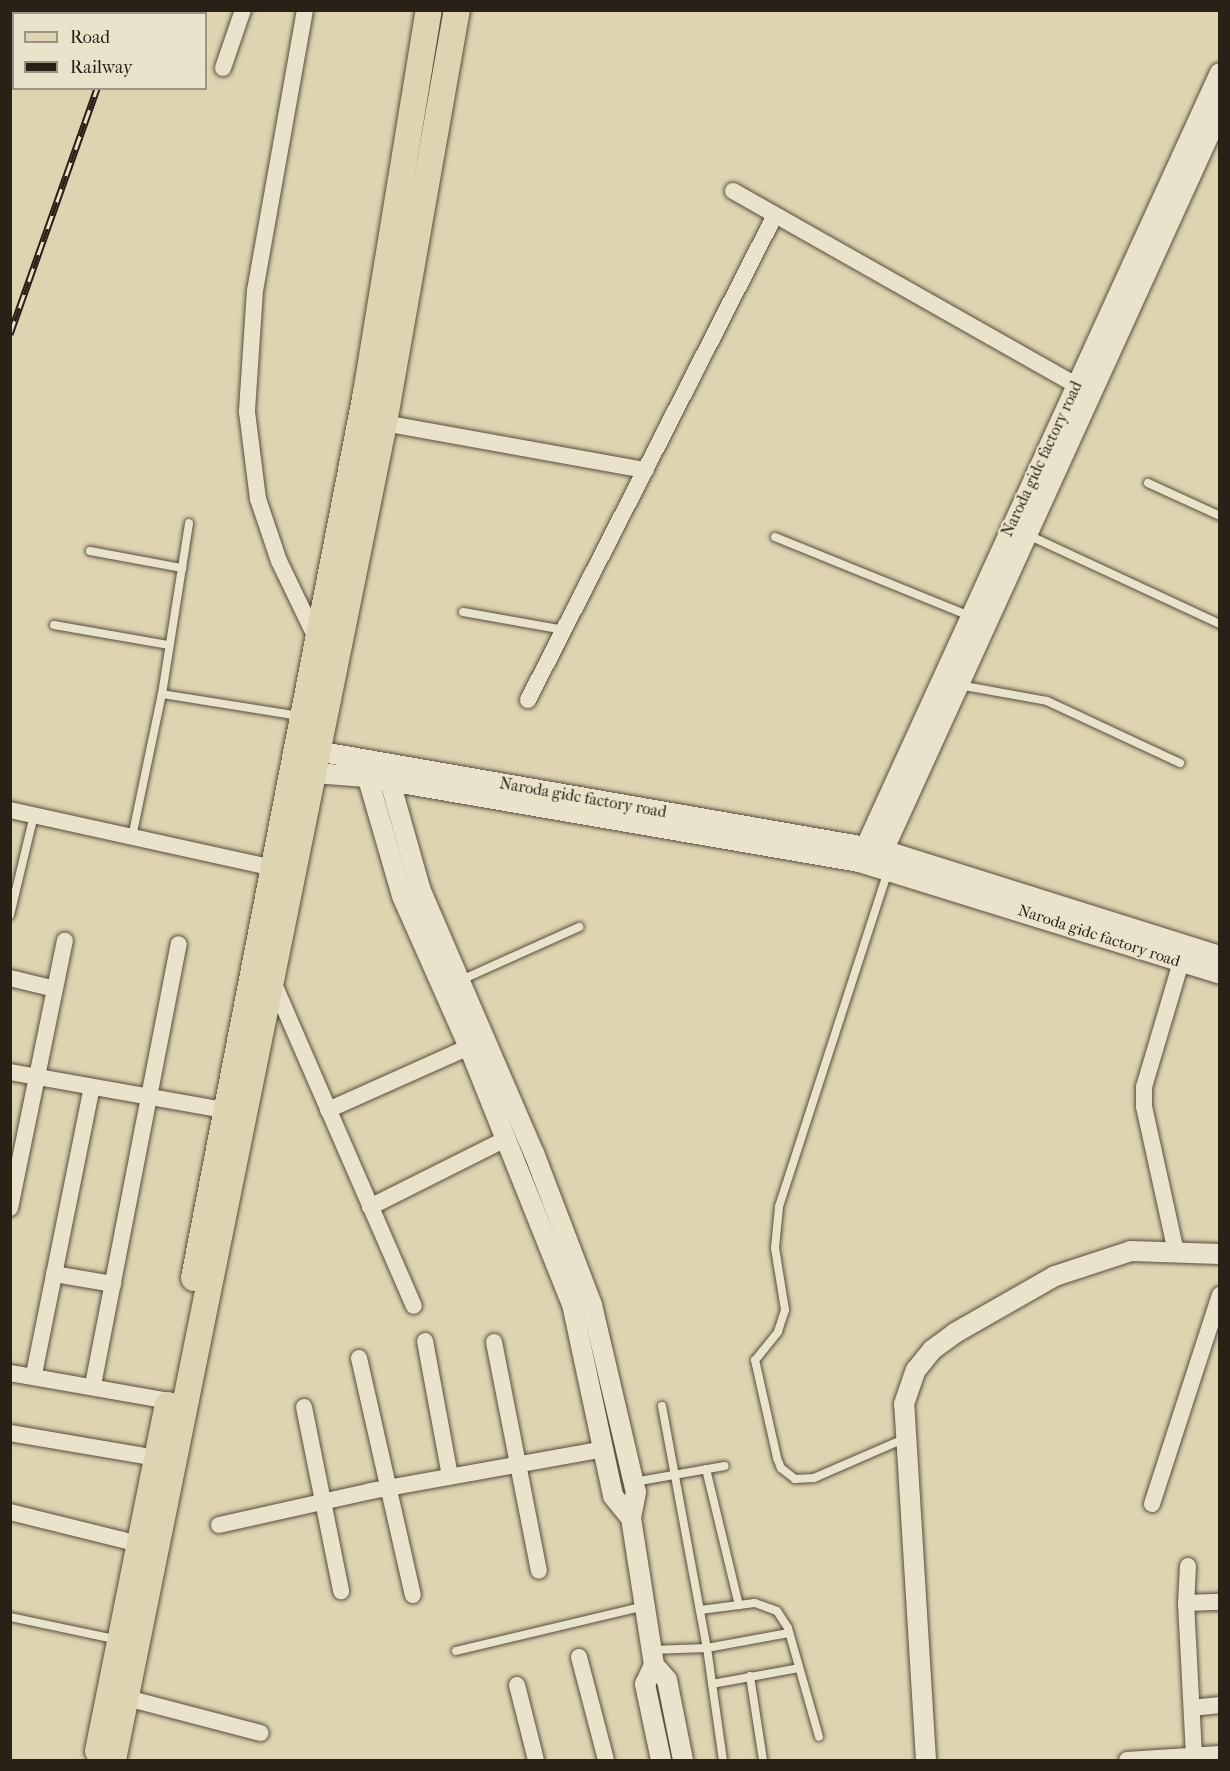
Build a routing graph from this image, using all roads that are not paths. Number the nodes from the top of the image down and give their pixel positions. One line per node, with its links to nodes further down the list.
1 (243, 10): 5 (street)
2 (305, 10): 25 (street)
3 (429, 10): 25 (main road)
4 (457, 10): 11 (main road)
5 (223, 68)
6 (1220, 73): 10 (street, Naroda gidc factory road)
7 (1220, 111): 16 (street, Naroda gidc factory road)
8 (733, 191): 9 (street)
9 (775, 215): 10 (street); 12 (street)
10 (1076, 385): 21 (street, Naroda gidc factory road)
11 (384, 423): 12 (street); 30 (main road)
12 (646, 470): 24 (street)
13 (1148, 483): 14 (lane)
14 (1220, 516)
15 (189, 523): 19 (lane)
16 (1026, 534): 22 (lane); 27 (street, Naroda gidc factory road)
17 (775, 537): 21 (lane)
18 (90, 551): 19 (lane)
19 (182, 568): 26 (lane)
20 (463, 612): 24 (lane)
21 (970, 616): 38 (street, Naroda gidc factory road)
22 (1220, 624)
23 (54, 625): 26 (lane)
24 (564, 630): 29 (street)
25 (319, 644): 30 (main road)
26 (169, 645): 28 (lane)
27 (956, 684): 32 (lane); 38 (street, Naroda gidc factory road)
28 (162, 694): 30 (lane); 37 (lane)
29 (528, 700)
30 (314, 718): 31 (main road)
31 (306, 761): 33 (street, Naroda gidc factory road); 39 (main road); 49 (main road)
32 (1180, 763)
33 (365, 768): 34 (street, Naroda gidc factory road); 51 (street)
34 (387, 772): 38 (street, Naroda gidc factory road); 48 (street)
35 (10, 810): 36 (street)
36 (34, 815): 37 (street); 40 (lane)
37 (132, 837): 39 (street)
38 (875, 859): 44 (street, Naroda gidc factory road); 45 (street, Naroda gidc factory road); 77 (lane)
39 (274, 868): 56 (main road)
40 (10, 915)
41 (579, 927): 48 (lane)
42 (65, 941): 50 (street)
43 (179, 944): 55 (street)
44 (1220, 956)
45 (1181, 962): 46 (street, Naroda gidc factory road); 61 (street)
46 (1220, 974)
47 (10, 978): 50 (street)
48 (458, 981): 85 (street)
49 (273, 982): 57 (street); 113 (main road)
50 (55, 988): 53 (street)
51 (469, 1047): 57 (street); 58 (street)
52 (10, 1072): 53 (street)
53 (38, 1077): 54 (street); 60 (street)
54 (92, 1087): 55 (street); 63 (street)
55 (148, 1097): 56 (street); 64 (street)
56 (224, 1110): 73 (main road)
57 (328, 1110): 59 (street)
58 (506, 1139): 59 (street); 78 (street)
59 (370, 1207): 66 (street)
60 (10, 1208)
61 (1176, 1252): 62 (street); 77 (street)
62 (1220, 1254)
63 (54, 1274): 64 (street); 71 (street)
64 (113, 1284): 72 (street)
65 (1220, 1294): 88 (street)
66 (414, 1306)
67 (425, 1341): 84 (street)
68 (494, 1342): 80 (street)
69 (359, 1358): 86 (street)
70 (10, 1373): 71 (street)
71 (34, 1374): 72 (street)
72 (93, 1386): 73 (street)
73 (169, 1401): 79 (main road)
74 (662, 1406): 83 (lane)
75 (304, 1407): 87 (street)
76 (10, 1433): 79 (street)
77 (907, 1438): 128 (street)
78 (604, 1449): 80 (street); 90 (street)
79 (156, 1458): 92 (main road)
80 (517, 1462): 84 (street); 94 (street)
81 (725, 1466): 82 (lane)
82 (706, 1469): 83 (lane); 99 (lane)
83 (675, 1474): 85 (lane); 101 (lane)
84 (450, 1476): 86 (street)
85 (634, 1482): 90 (street)
86 (388, 1487): 87 (street); 96 (street)
87 (324, 1501): 91 (street); 95 (street)
88 (1152, 1504)
89 (10, 1512): 92 (street)
90 (632, 1518): 100 (street)
91 (219, 1526)
92 (139, 1544): 104 (main road)
93 (1188, 1566): 98 (street)
94 (539, 1571)
95 (341, 1591)
96 (413, 1595)
97 (1220, 1602): 98 (street)
98 (1186, 1603): 115 (street)
99 (739, 1605): 101 (lane); 103 (lane)
100 (645, 1606): 106 (lane); 108 (street)
101 (700, 1610): 105 (lane)
102 (10, 1617): 104 (lane)
103 (789, 1634): 105 (lane); 109 (lane)
104 (119, 1640): 120 (main road)
105 (707, 1648): 108 (lane); 111 (lane)
106 (456, 1651)
107 (579, 1657): 123 (street)
108 (653, 1658): 124 (street); 125 (street)
109 (799, 1668): 110 (lane); 117 (lane)
110 (750, 1676): 111 (lane); 127 (lane)
111 (712, 1684): 126 (lane)
112 (517, 1685): 122 (street)
113 (127, 1698): 116 (street); 121 (main road)
114 (1220, 1706): 115 (street)
115 (1192, 1708): 119 (street)
116 (260, 1733)
117 (819, 1737)
118 (1220, 1754): 119 (street)
119 (1194, 1756): 129 (street)
120 (96, 1761)
121 (113, 1761)
122 (536, 1761)
123 (606, 1761)
124 (661, 1761)
125 (683, 1761)
126 (723, 1761)
127 (763, 1761)
128 (926, 1761)
129 (1127, 1761)

